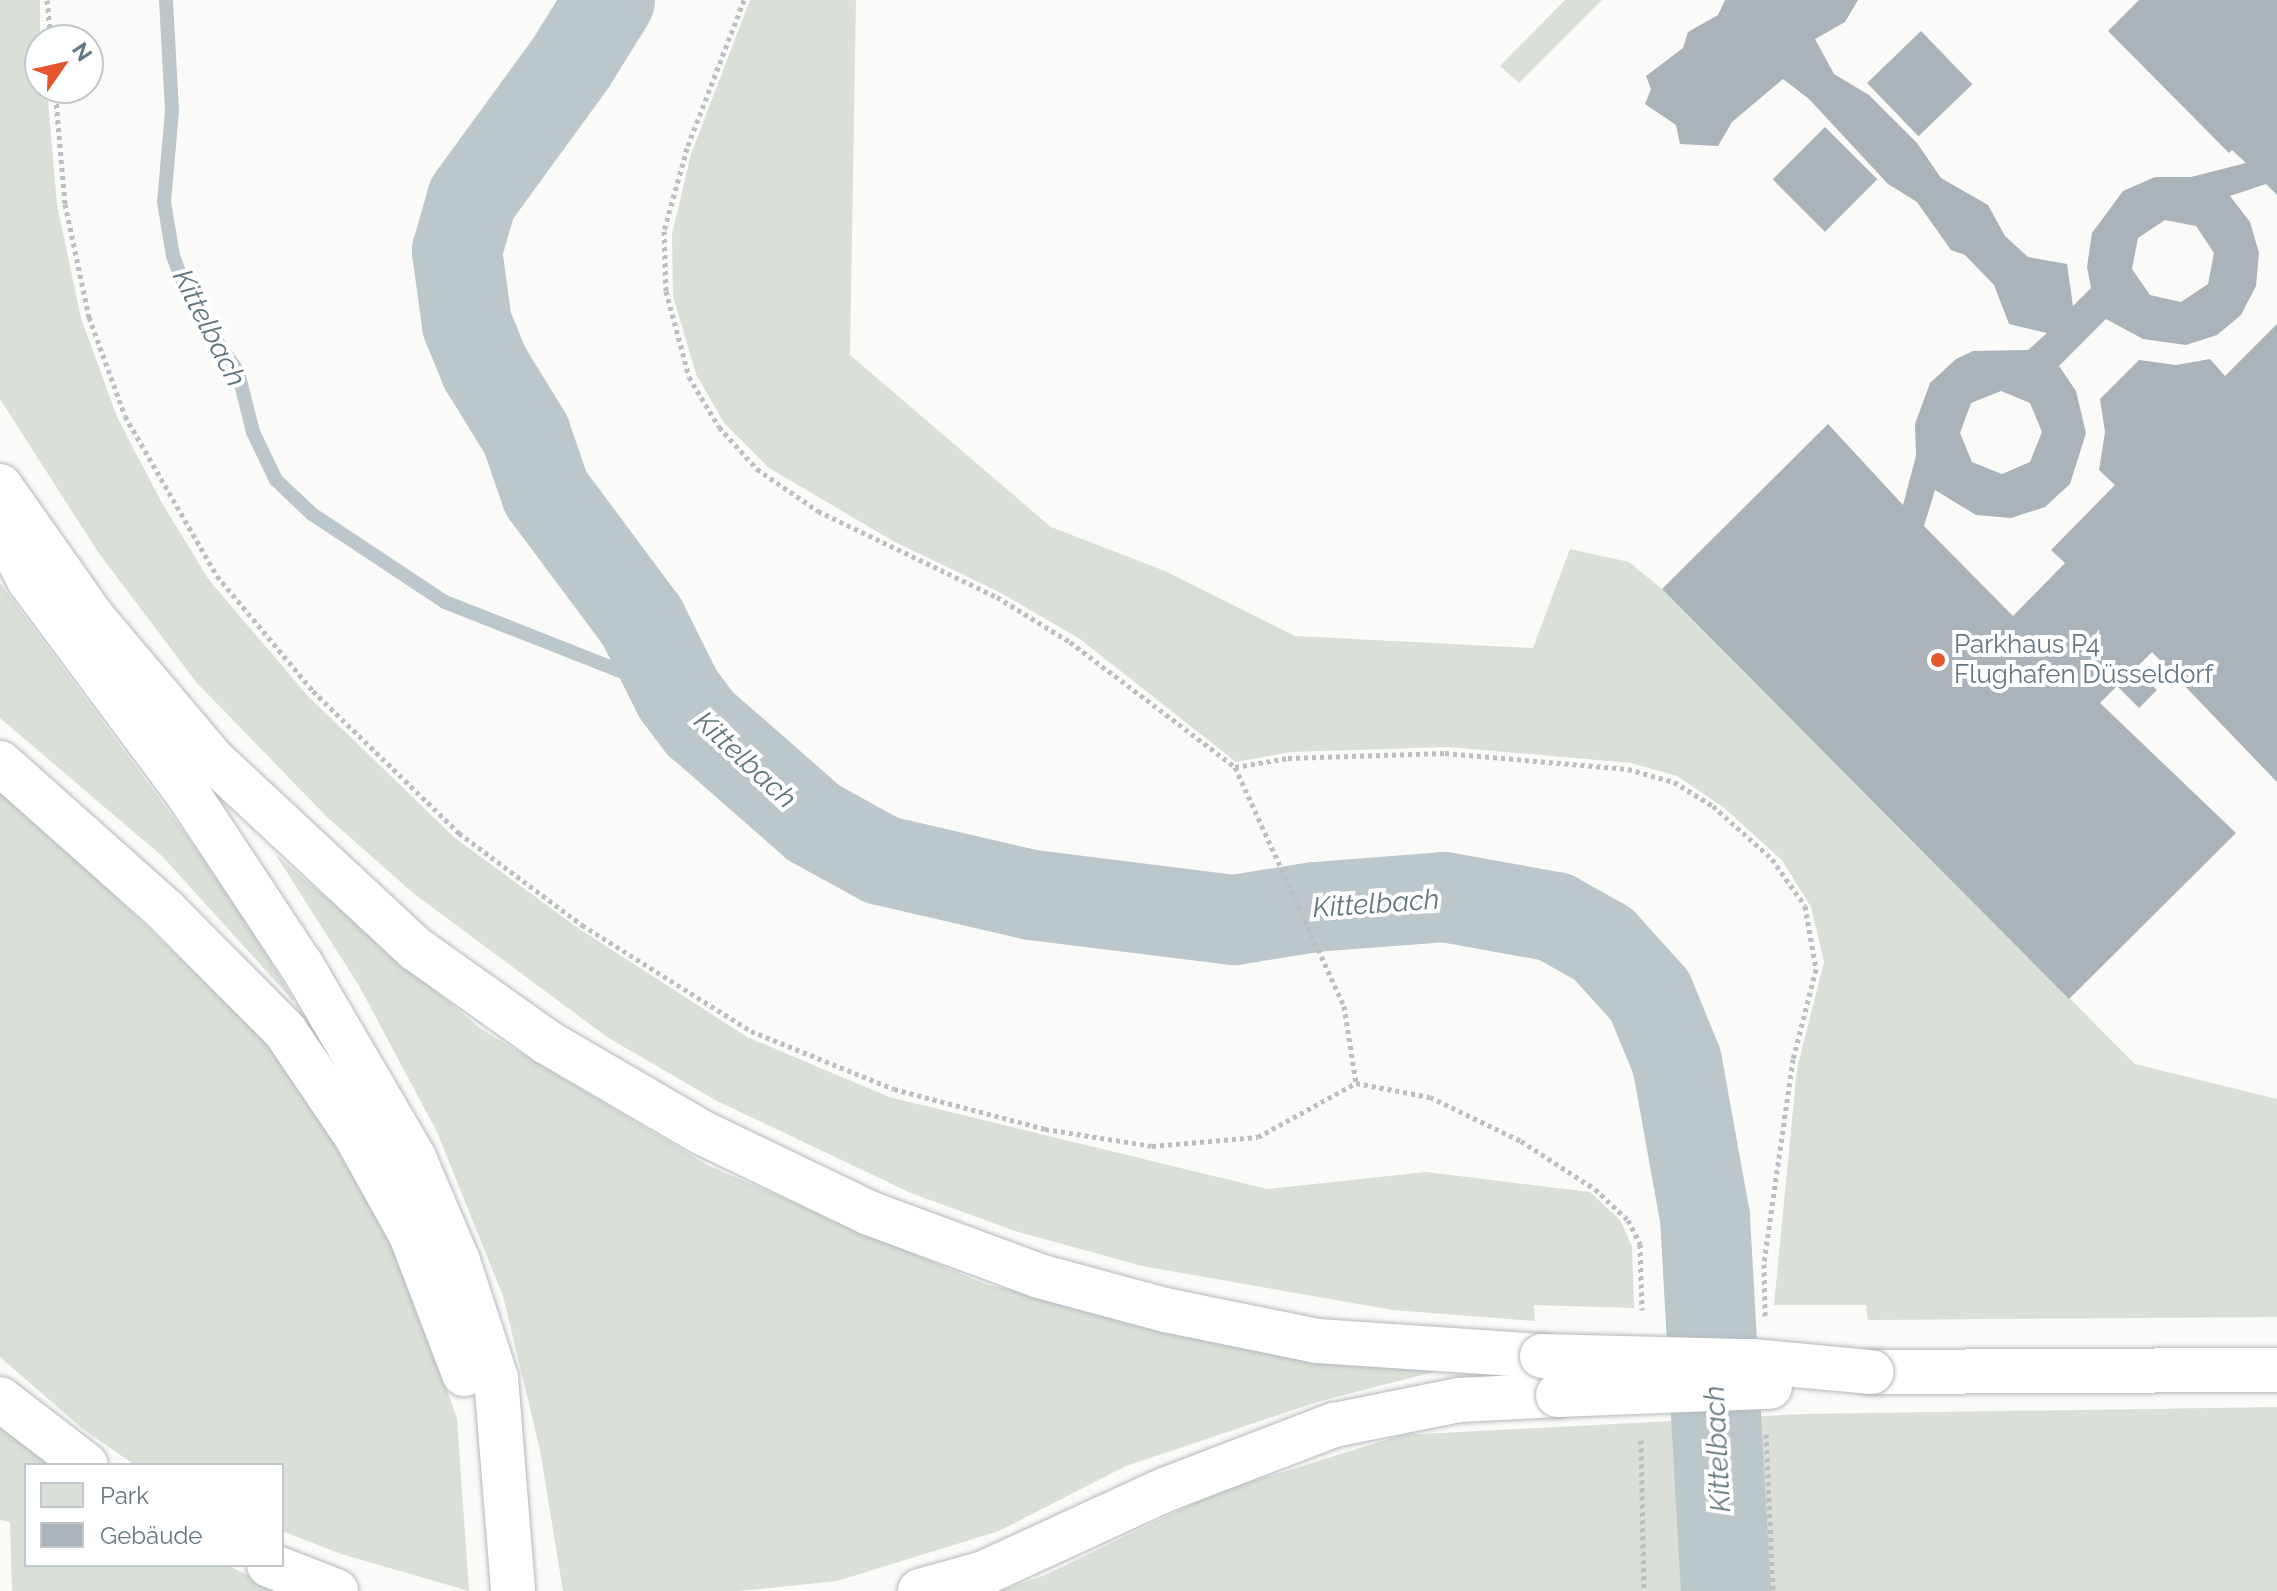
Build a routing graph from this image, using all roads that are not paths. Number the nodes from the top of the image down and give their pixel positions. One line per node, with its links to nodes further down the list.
1 (0, 486): 5 (highway)
2 (0, 523): 8 (highway)
3 (0, 763): 8 (highway)
4 (2277, 1370): 5 (highway, bridge)
5 (1550, 1375): 12 (highway)
6 (0, 1399): 7 (highway)
7 (83, 1463)
8 (510, 1534): 11 (highway)
9 (274, 1567): 10 (highway)
10 (336, 1591)
11 (513, 1591)
12 (920, 1591)

